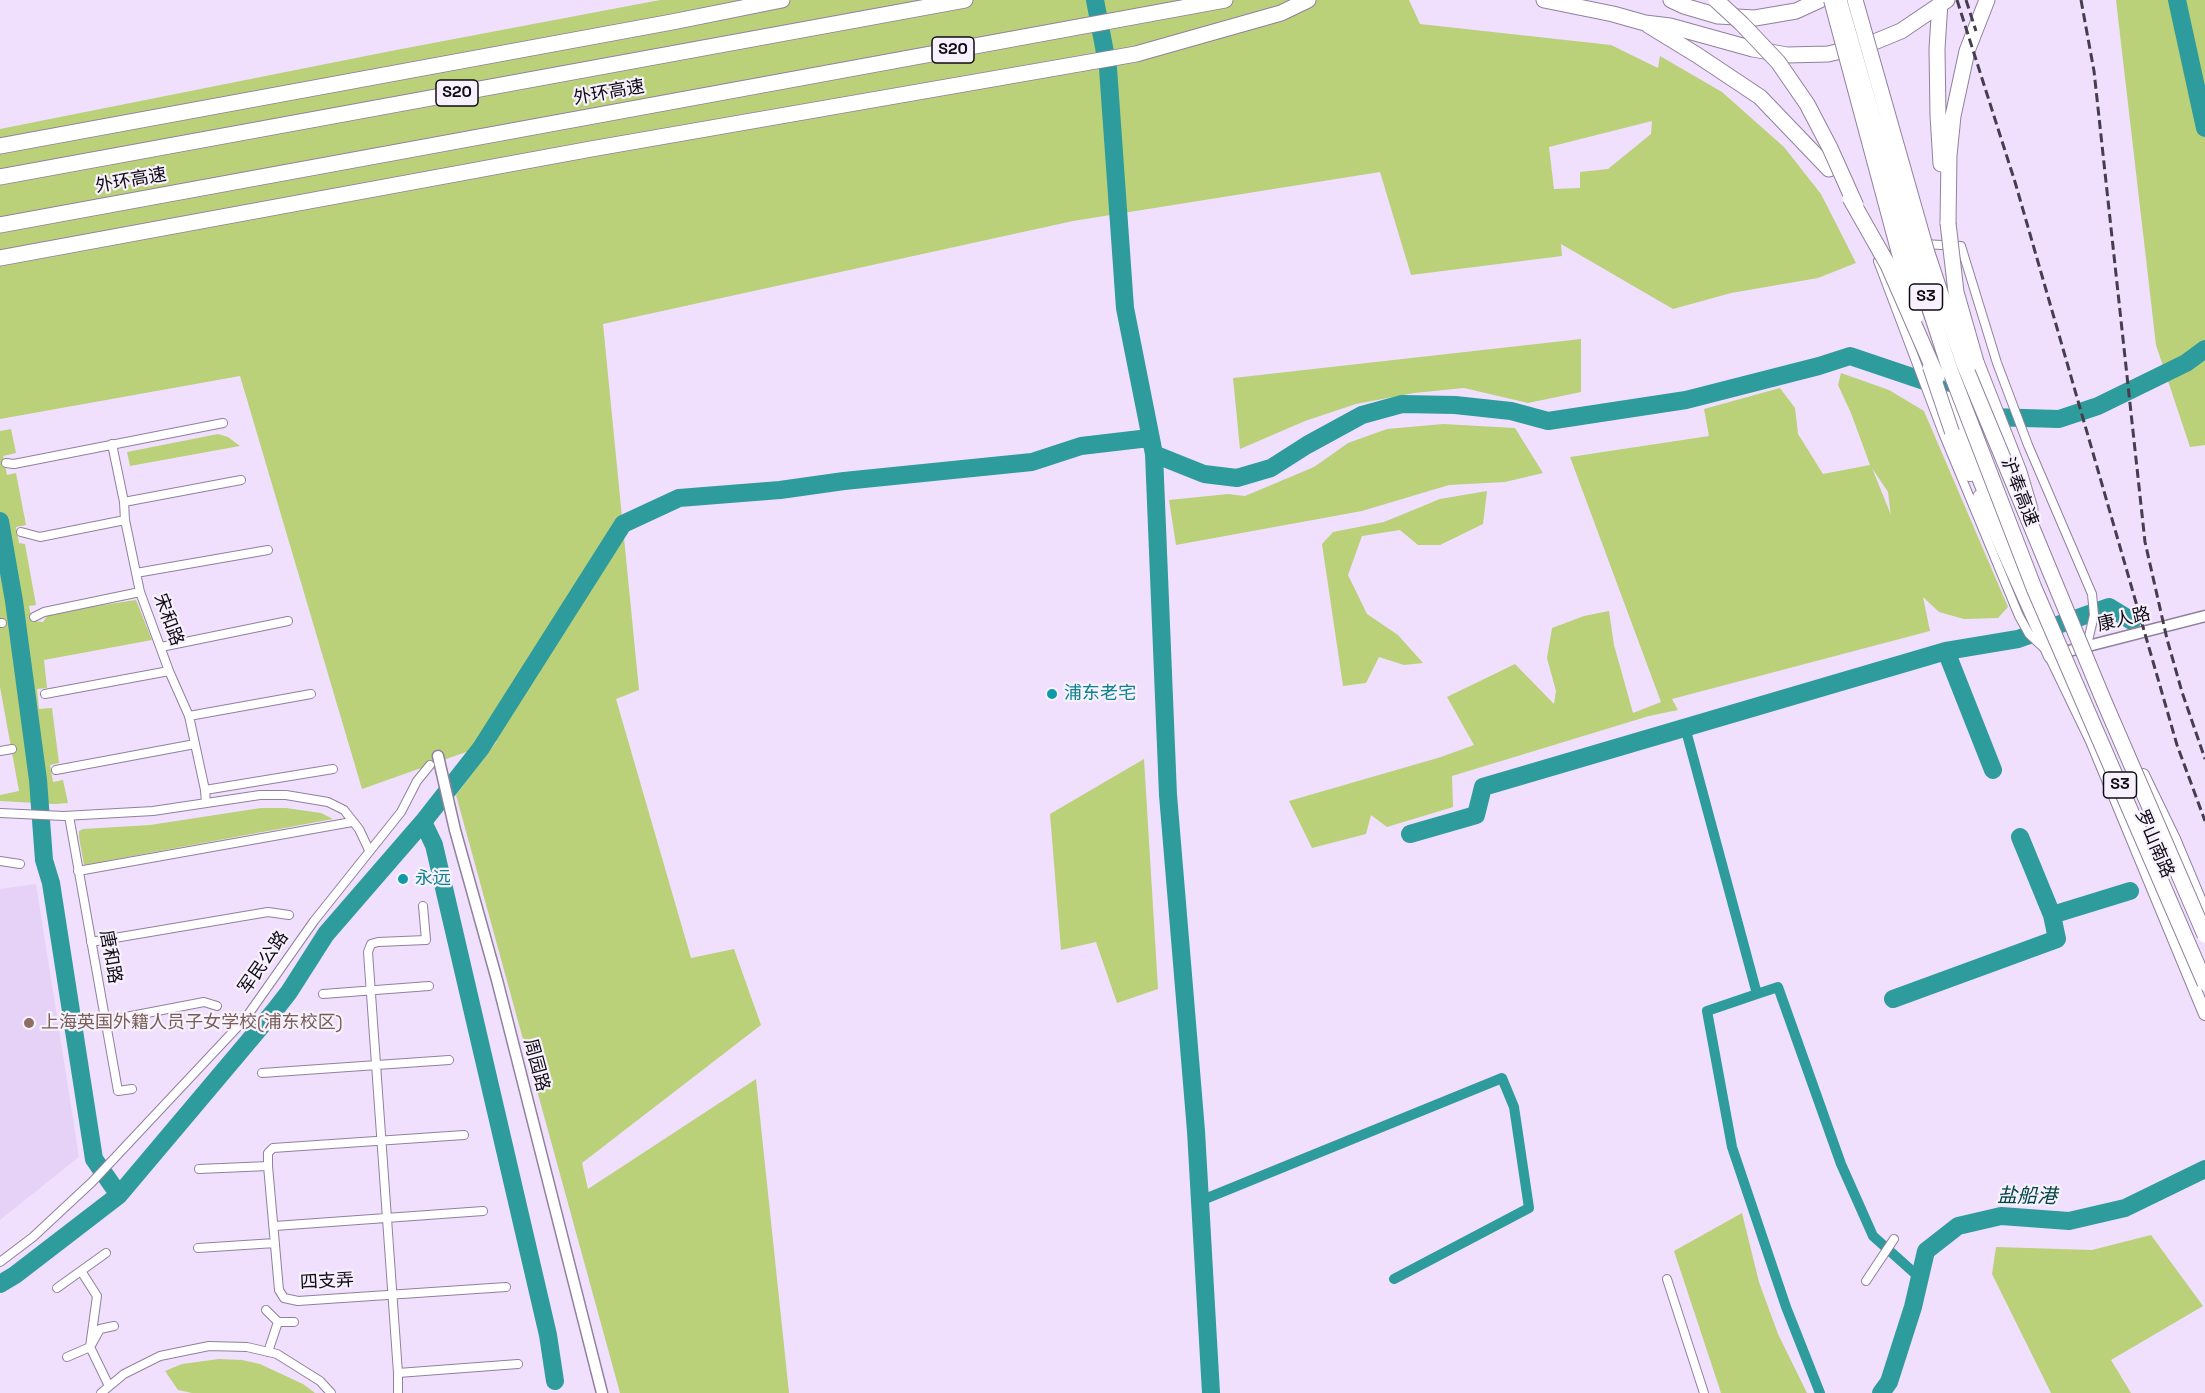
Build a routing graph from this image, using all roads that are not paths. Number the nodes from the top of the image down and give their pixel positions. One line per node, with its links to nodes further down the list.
1 (782, 0): 17 (highway)
2 (965, 0): 18 (highway, 外环高速 / S20)
3 (1225, 0): 21 (highway, 外环高速 / S20)
4 (1308, 0): 22 (highway)
5 (1544, 0): 16 (highway)
6 (1671, 0): 8 (highway, bridge)
7 (1716, 0): 19 (highway, bridge)
8 (1820, 0)
9 (1831, 0): 23 (main road, bridge)
10 (1839, 0): 34 (highway, 沪奉高速 / S3, bridge)
11 (1855, 0): 33 (highway, 沪奉高速 / S3, bridge)
12 (1860, 0): 39 (main road, bridge)
13 (1940, 0): 20 (highway)
14 (1947, 0): 16 (highway)
15 (1987, 0): 20 (highway)
16 (1645, 23): 19 (highway, bridge)
17 (0, 146)
18 (0, 177)
19 (1856, 206): 23 (highway, bridge)
20 (1948, 223): 33 (highway, bridge)
21 (0, 225)
22 (0, 258)
23 (1918, 348): 34 (highway, bridge); 39 (street); 41 (main road, bridge)
24 (223, 423): 25 (street)
25 (112, 444): 26 (street); 28 (street, 宋和路)
26 (6, 463)
27 (242, 480): 28 (street)
28 (124, 502): 29 (street, 宋和路)
29 (125, 520): 30 (street); 32 (street, 宋和路)
30 (21, 532)
31 (268, 550): 32 (street)
32 (136, 573): 35 (street, 宋和路)
33 (2054, 580): 64 (highway, 沪奉高速 / S3, bridge)
34 (2034, 588): 66 (highway, 沪奉高速 / S3, bridge)
35 (140, 592): 37 (street); 40 (street, 宋和路)
36 (2205, 616): 39 (street, 康人路)
37 (34, 617)
38 (288, 621): 40 (street)
39 (2084, 646): 41 (street, 康人路); 62 (main road, 罗山南路)
40 (162, 647): 42 (street, 宋和路)
41 (2051, 656): 71 (main road, 罗山南路)
42 (169, 671): 44 (street); 45 (street, 宋和路)
43 (311, 693): 45 (street)
44 (45, 694)
45 (189, 716): 46 (street, 宋和路)
46 (195, 744): 51 (street); 52 (street, 宋和路)
47 (12, 749): 48 (street)
48 (0, 752)
49 (434, 761): 57 (street, 军民公路); 108 (street, 周园路)
50 (333, 769): 52 (street)
51 (56, 770)
52 (205, 790): 53 (street, 宋和路)
53 (206, 803): 55 (street); 56 (street)
54 (0, 813): 55 (street)
55 (69, 816): 60 (street, 唐和路)
56 (352, 822): 57 (street); 60 (street)
57 (369, 850): 88 (street, 军民公路)
58 (0, 861): 59 (street)
59 (20, 864)
60 (78, 871): 65 (street, 唐和路)
61 (423, 906): 68 (street)
62 (2204, 910)
63 (289, 915): 65 (street)
64 (2205, 935)
65 (91, 942): 72 (street, 唐和路)
66 (2205, 983)
67 (429, 987): 68 (street)
68 (372, 990): 69 (street); 74 (street)
69 (323, 994)
70 (217, 1006): 72 (street)
71 (2205, 1014)
72 (105, 1021): 76 (street, 唐和路)
73 (449, 1060): 74 (street)
74 (375, 1065): 75 (street); 78 (street)
75 (262, 1073)
76 (132, 1089)
77 (464, 1135): 78 (street)
78 (381, 1142): 79 (street); 82 (street)
79 (268, 1166): 80 (street); 83 (street, 四支弄)
80 (199, 1169)
81 (483, 1211): 82 (street)
82 (387, 1217): 83 (street); 94 (street)
83 (274, 1226): 85 (street, 四支弄)
84 (1894, 1239): 91 (street)
85 (275, 1243): 86 (street); 94 (street, 四支弄)
86 (198, 1248)
87 (106, 1253): 89 (street)
88 (0, 1262)
89 (81, 1271): 93 (street); 99 (street)
90 (1666, 1279): 109 (street)
91 (1866, 1281)
92 (506, 1287): 94 (street, 四支弄)
93 (57, 1288)
94 (393, 1295): 103 (street)
95 (266, 1310): 96 (street)
96 (278, 1322): 97 (street); 100 (street)
97 (294, 1322)
98 (114, 1326): 99 (street)
99 (90, 1347): 101 (street); 104 (street)
100 (268, 1352): 104 (street); 106 (street)
101 (67, 1357)
102 (518, 1364): 103 (street)
103 (398, 1373): 107 (street)
104 (109, 1386): 105 (street)
105 (101, 1393)
106 (331, 1393)
107 (398, 1393)
108 (602, 1393)
109 (1704, 1393)

